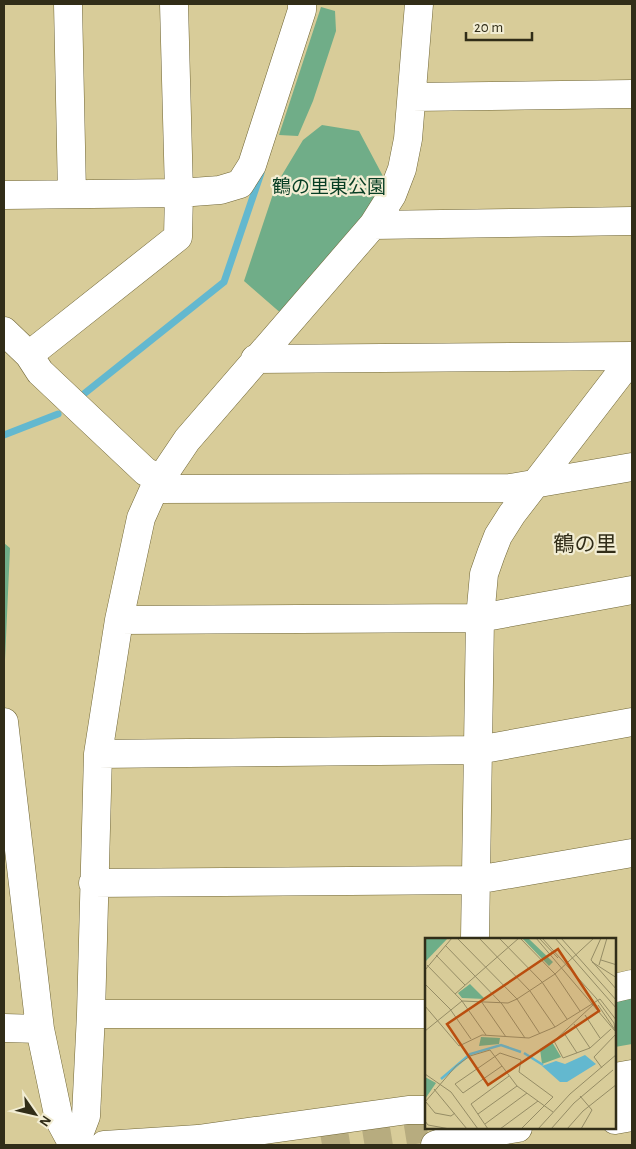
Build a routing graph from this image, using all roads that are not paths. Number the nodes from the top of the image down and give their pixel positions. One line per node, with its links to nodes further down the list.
1 (68, 4): 8 (street)
2 (174, 4): 7 (street)
3 (302, 4): 7 (street)
4 (419, 4): 6 (street)
5 (632, 94): 6 (street)
6 (412, 97): 11 (street)
7 (178, 193): 8 (street); 13 (street)
8 (72, 194): 9 (street)
9 (4, 195)
10 (632, 221): 11 (street)
11 (373, 225): 15 (street)
12 (4, 331): 13 (street)
13 (29, 355): 17 (street)
14 (632, 357): 15 (street); 18 (street)
15 (256, 359): 17 (street)
16 (632, 467): 18 (street)
17 (158, 483): 18 (street); 21 (street)
18 (533, 484): 20 (street)
19 (632, 590): 20 (street)
20 (480, 618): 21 (street); 24 (street)
21 (119, 620): 25 (street)
22 (4, 722): 26 (street)
23 (632, 722): 24 (street)
24 (478, 750): 25 (street); 28 (street)
25 (98, 754): 29 (street)
26 (8, 790): 30 (street)
27 (632, 853): 28 (street)
28 (476, 880): 29 (street); 31 (street)
29 (93, 883): 34 (street)
30 (15, 908): 37 (street)
31 (475, 938)
32 (632, 984): 33 (street)
33 (616, 988)
34 (91, 1014): 35 (street); 47 (street)
35 (425, 1014)
36 (4, 1028): 37 (street)
37 (40, 1029): 47 (street)
38 (632, 1074): 39 (street)
39 (616, 1077)
40 (632, 1096): 41 (street)
41 (616, 1098)
42 (425, 1110): 48 (street)
43 (632, 1117): 44 (street)
44 (616, 1120)
45 (514, 1129): 46 (street)
46 (491, 1135): 49 (street)
47 (74, 1145)
48 (104, 1145)
49 (434, 1145)

